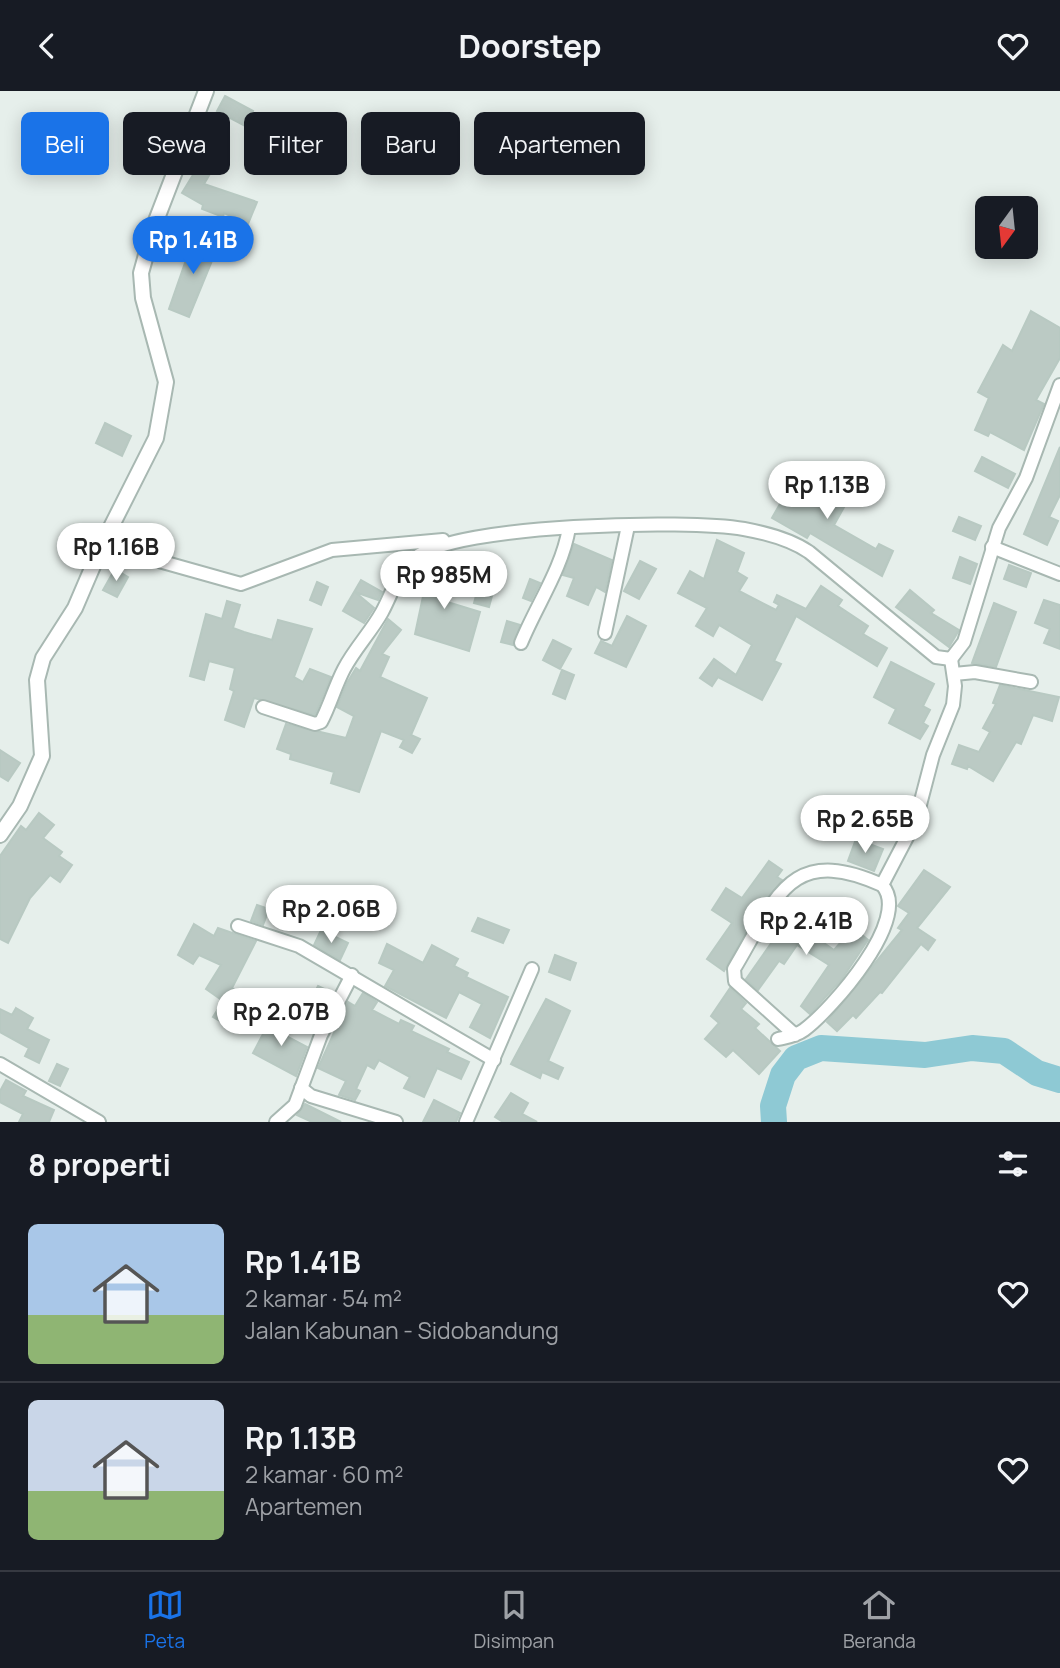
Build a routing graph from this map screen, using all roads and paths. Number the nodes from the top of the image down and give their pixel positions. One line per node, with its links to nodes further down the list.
1 (206, 91): 6 (street)
2 (1060, 385): 7 (street)
3 (628, 526): 4 (street); 9 (street); 11 (street)
4 (569, 528): 5 (street); 10 (street)
5 (454, 540): 6 (street); 14 (street)
6 (102, 544): 15 (street)
7 (992, 547): 8 (street); 11 (street)
8 (1060, 574)
9 (605, 633)
10 (521, 643)
11 (951, 659): 12 (street)
12 (954, 674): 13 (street); 16 (street)
13 (1031, 682)
14 (263, 706)
15 (0, 835)
16 (882, 885): 20 (street); 20 (street)
17 (238, 926): 19 (street)
18 (532, 969): 22 (street)
19 (352, 975): 22 (street); 24 (street)
20 (795, 1035): 21 (street)
21 (778, 1039)
22 (494, 1060): 28 (street)
23 (0, 1064): 25 (street)
24 (302, 1088): 26 (street); 27 (street)
25 (99, 1122)
26 (276, 1122)
27 (396, 1122)
28 (466, 1122)

